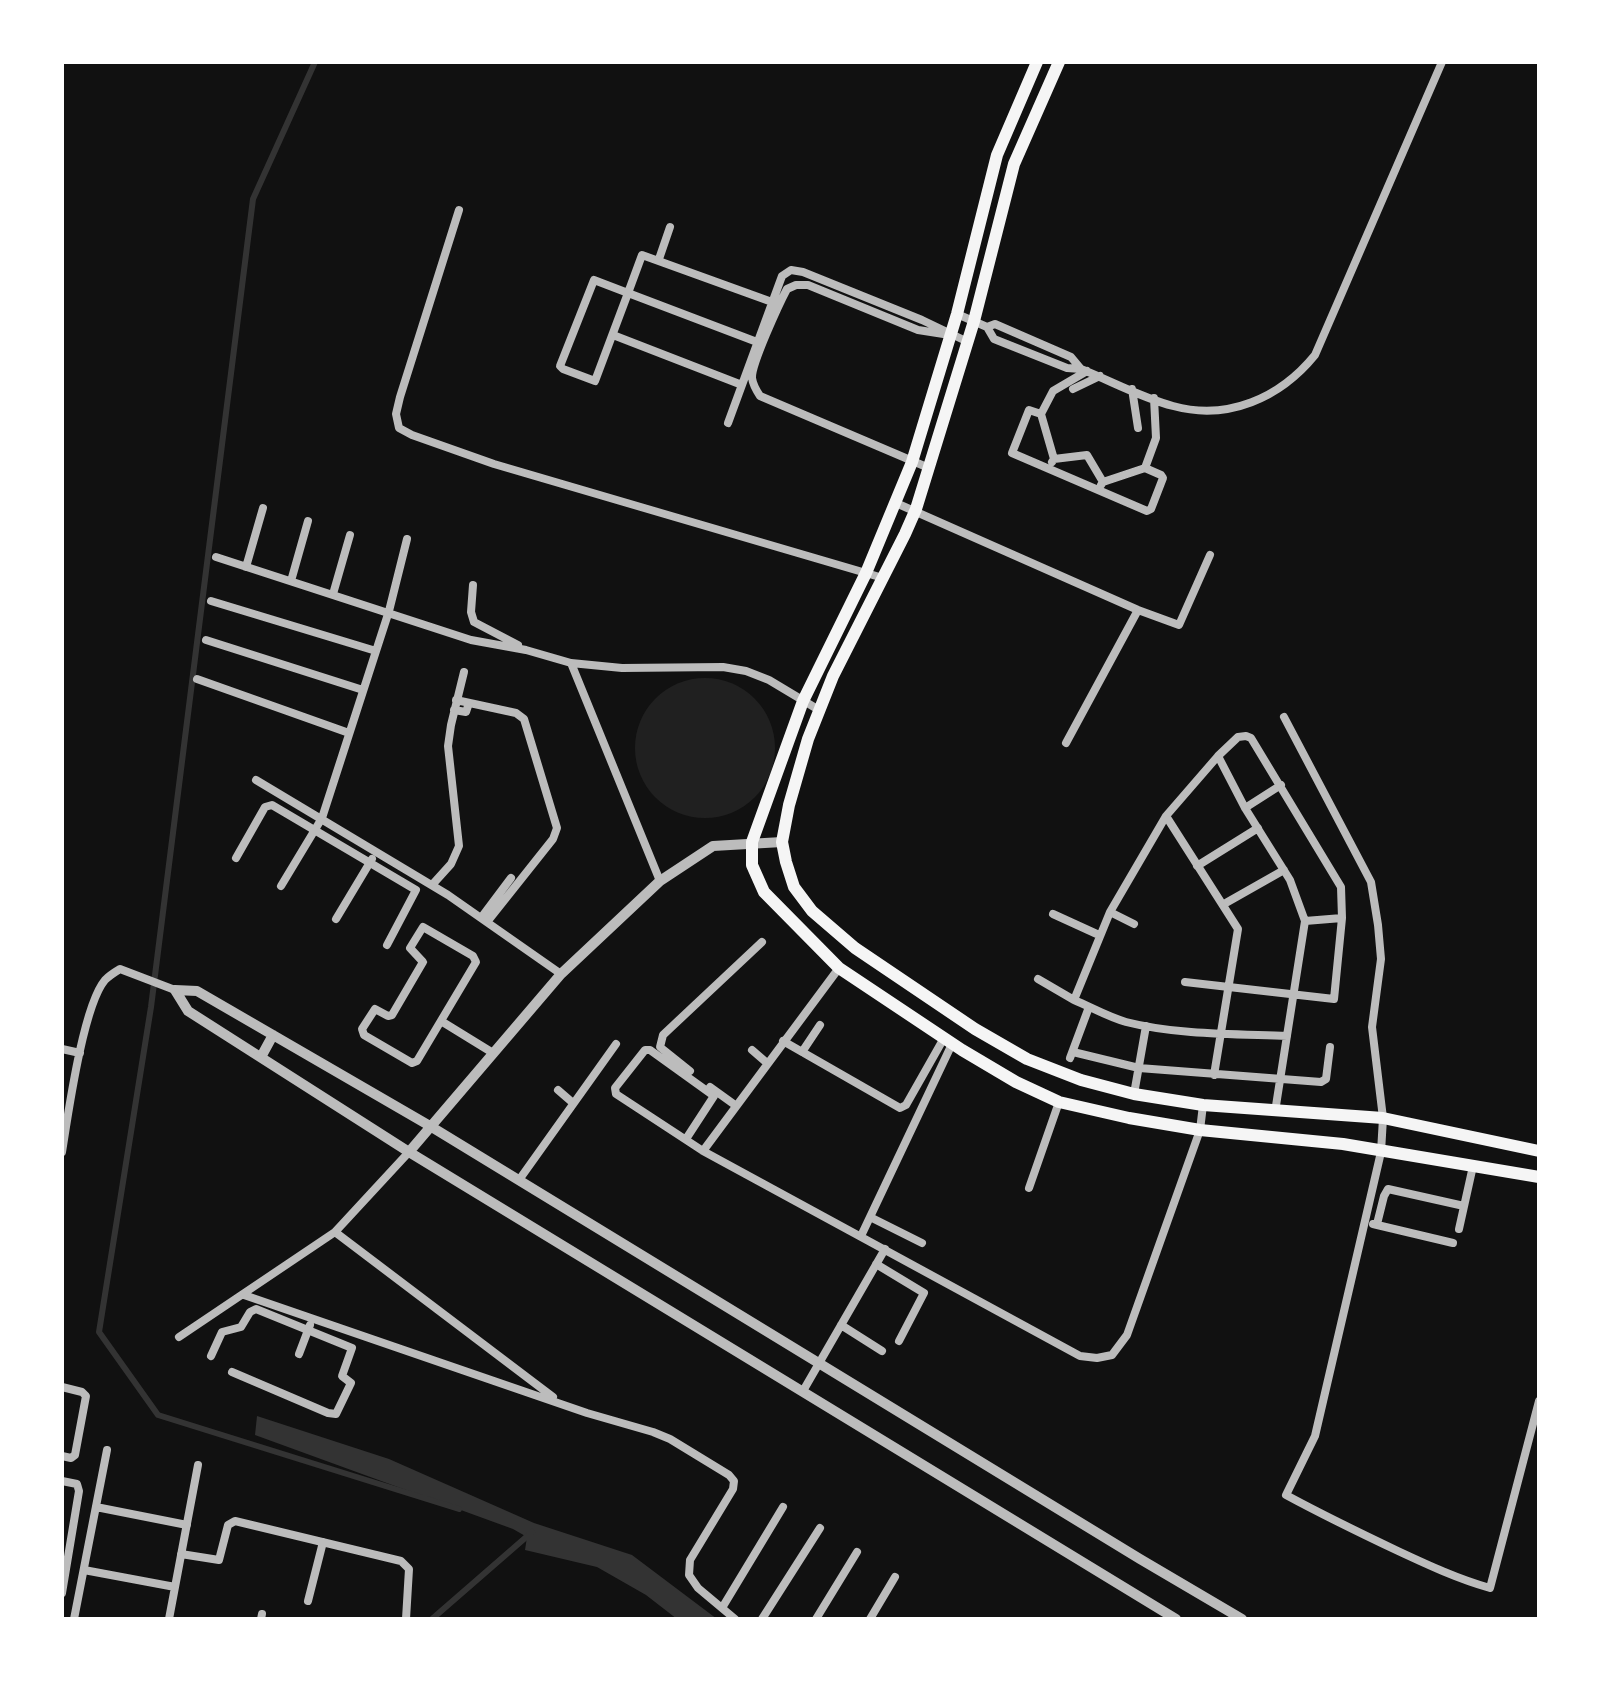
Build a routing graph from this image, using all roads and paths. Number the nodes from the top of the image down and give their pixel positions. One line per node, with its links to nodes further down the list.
1 (1037, 62): 4 (main road)
2 (1059, 62): 5 (main road)
3 (1442, 62): 22 (street)
4 (997, 155): 5 (street); 11 (main road)
5 (1014, 164): 12 (main road)
6 (459, 210): 42 (street)
7 (670, 227): 8 (street)
8 (659, 259): 9 (street); 10 (street)
9 (628, 293): 13 (street); 13 (street); 15 (street)
10 (772, 302): 14 (street); 15 (street)
11 (957, 314): 12 (street); 14 (main road)
12 (974, 321): 16 (main road); 17 (street)
13 (613, 335): 19 (street)
14 (950, 335): 16 (street); 27 (main road); 27 (street)
15 (757, 342): 19 (street)
16 (968, 342): 28 (main road)
17 (1084, 370): 18 (street); 23 (street)
18 (1100, 376): 20 (street); 21 (street)
19 (742, 385): 24 (street)
20 (1073, 389)
21 (1132, 389): 22 (street); 25 (street)
22 (1154, 398): 29 (street)
23 (1041, 414): 26 (street); 30 (street)
24 (728, 423)
25 (1138, 428)
26 (1054, 459): 30 (street); 31 (street)
27 (912, 462): 28 (street); 33 (main road)
28 (929, 468): 35 (main road)
29 (1145, 468): 31 (street); 32 (street)
30 (1049, 470): 32 (street)
31 (1103, 482): 32 (street)
32 (1099, 491)
33 (896, 503): 35 (street); 42 (main road)
34 (263, 508): 41 (street)
35 (916, 509): 43 (main road); 48 (street)
36 (308, 521): 44 (street)
37 (350, 535): 46 (street)
38 (407, 539): 49 (street)
39 (1210, 555): 48 (street)
40 (216, 557): 41 (street)
41 (246, 567): 44 (street)
42 (866, 573): 43 (street); 57 (main road)
43 (883, 578): 59 (main road)
44 (291, 581): 46 (street)
45 (473, 585): 51 (street)
46 (333, 594): 49 (street)
47 (211, 601): 52 (street)
48 (1138, 610): 62 (street)
49 (389, 611): 51 (street); 52 (street)
50 (206, 640): 56 (street)
51 (526, 650): 53 (street)
52 (376, 651): 56 (street)
53 (571, 663): 57 (street); 79 (street)
54 (464, 672): 58 (street)
55 (197, 679): 61 (street)
56 (363, 690): 61 (street)
57 (803, 701): 59 (street); 71 (main road)
58 (455, 705): 80 (street); 87 (street)
59 (819, 710): 72 (main road)
60 (1284, 717): 132 (street)
61 (349, 733): 68 (street)
62 (1066, 743)
63 (1218, 756): 65 (street); 66 (street); 67 (street)
64 (256, 780): 68 (street)
65 (1281, 785): 66 (street); 85 (street)
66 (1245, 808): 69 (street)
67 (1166, 816): 76 (street); 83 (street)
68 (322, 818): 70 (street); 73 (street)
69 (1258, 828): 76 (street); 77 (street)
70 (315, 830): 74 (street); 75 (street); 81 (street)
71 (752, 842): 72 (street); 79 (street); 93 (main road)
72 (782, 842): 123 (main road)
73 (377, 851): 75 (street); 80 (street)
74 (236, 858)
75 (370, 863): 86 (street); 92 (street)
76 (1197, 866): 82 (street)
77 (1284, 870): 82 (street); 88 (street)
78 (511, 878): 87 (street)
79 (660, 881): 94 (street)
80 (432, 885): 87 (street)
81 (281, 886)
82 (1224, 904): 97 (street)
83 (1110, 912): 89 (street); 90 (street)
84 (1053, 914): 90 (street)
85 (1342, 918): 88 (street); 99 (street)
86 (336, 919)
87 (484, 920): 94 (street)
88 (1305, 921): 99 (street)
89 (1134, 924)
90 (1099, 935): 100 (street)
91 (762, 942): 127 (street)
92 (387, 945)
93 (839, 968): 103 (street); 109 (main road)
94 (561, 974): 116 (street)
95 (1038, 979): 100 (street)
96 (1185, 982): 97 (street)
97 (1230, 987): 99 (street); 105 (street)
98 (172, 988): 106 (street); 115 (street); 117 (street)
99 (1293, 995): 107 (street)
100 (1074, 1000): 101 (street)
101 (1089, 1007): 104 (street); 119 (street)
102 (441, 1021): 102 (street); 116 (street)
103 (799, 1021): 108 (street); 114 (street)
104 (1146, 1026): 105 (street); 119 (street)
105 (1222, 1033): 107 (street); 120 (street)
106 (273, 1035): 117 (street); 135 (street)
107 (1287, 1036): 121 (street)
108 (783, 1041): 114 (street); 118 (street)
109 (948, 1041): 114 (street); 125 (main road); 148 (street)
110 (616, 1044): 126 (street)
111 (1330, 1047): 121 (street)
112 (62, 1049): 115 (street)
113 (752, 1050): 118 (street)
114 (802, 1052)
115 (80, 1053): 133 (street)
116 (493, 1053): 135 (street)
117 (261, 1057): 141 (street)
118 (767, 1063): 127 (street)
119 (1139, 1068): 120 (street); 123 (street)
120 (1214, 1075): 121 (street)
121 (1280, 1079): 130 (street)
122 (558, 1090): 126 (street)
123 (1134, 1094): 128 (main road)
124 (711, 1102): 129 (street); 131 (street); 137 (street)
125 (1059, 1102): 136 (main road); 146 (street)
126 (573, 1103): 145 (street)
127 (735, 1105): 131 (street)
128 (1203, 1105): 130 (main road); 136 (street)
129 (704, 1112): 134 (street); 137 (street)
130 (1275, 1112): 132 (main road)
131 (728, 1114): 134 (street)
132 (1383, 1118): 139 (main road); 142 (street)
133 (65, 1119): 140 (street)
134 (721, 1124): 138 (street)
135 (430, 1126): 141 (street); 145 (street)
136 (1200, 1130): 142 (main road); 158 (street)
137 (686, 1139): 138 (street)
138 (703, 1151): 154 (street)
139 (1539, 1151)
140 (62, 1152)
141 (409, 1152): 153 (street); 172 (street)
142 (1381, 1152): 143 (main road); 149 (street)
143 (1473, 1166): 144 (main road); 147 (street)
144 (1539, 1177)
145 (519, 1180): 169 (street)
146 (1029, 1188)
147 (1464, 1206): 151 (street); 152 (street)
148 (870, 1217): 150 (street); 154 (street)
149 (1365, 1221): 151 (street); 173 (street)
150 (880, 1222): 155 (street); 156 (street)
151 (1377, 1224): 157 (street)
152 (1459, 1229)
153 (335, 1232): 160 (street); 174 (street)
154 (861, 1236): 155 (street)
155 (871, 1241): 158 (street)
156 (922, 1243)
157 (1453, 1243)
158 (885, 1249): 159 (street)
159 (876, 1264): 162 (street); 165 (street)
160 (244, 1295): 161 (street); 164 (street)
161 (312, 1318): 163 (street); 174 (street)
162 (841, 1325): 166 (street); 169 (street)
163 (308, 1329): 167 (street); 168 (street); 170 (street)
164 (179, 1337)
165 (899, 1341)
166 (882, 1351)
167 (299, 1354)
168 (211, 1356)
169 (819, 1363): 172 (street); 202 (street)
170 (232, 1372)
171 (62, 1387): 176 (street)
172 (803, 1391): 201 (street)
173 (1539, 1401)
174 (560, 1403): 192 (street)
175 (107, 1450): 179 (street)
176 (62, 1456)
177 (198, 1465): 181 (street)
178 (62, 1481): 186 (street)
179 (96, 1507): 181 (street); 187 (street)
180 (783, 1507): 192 (street)
181 (187, 1525): 185 (street)
182 (820, 1528): 198 (street)
183 (323, 1542): 185 (street); 191 (street); 193 (street)
184 (857, 1552): 199 (street)
185 (181, 1554): 189 (street)
186 (65, 1558): 190 (street)
187 (84, 1570): 189 (street); 194 (street)
188 (895, 1577): 200 (street)
189 (175, 1587): 195 (street)
190 (62, 1593)
191 (308, 1601)
192 (722, 1608): 197 (street)
193 (406, 1614): 196 (street)
194 (74, 1619)
195 (169, 1619)
196 (395, 1619)
197 (735, 1619)
198 (762, 1619)
199 (816, 1619)
200 (870, 1619)
201 (1176, 1619)
202 (1242, 1619)

